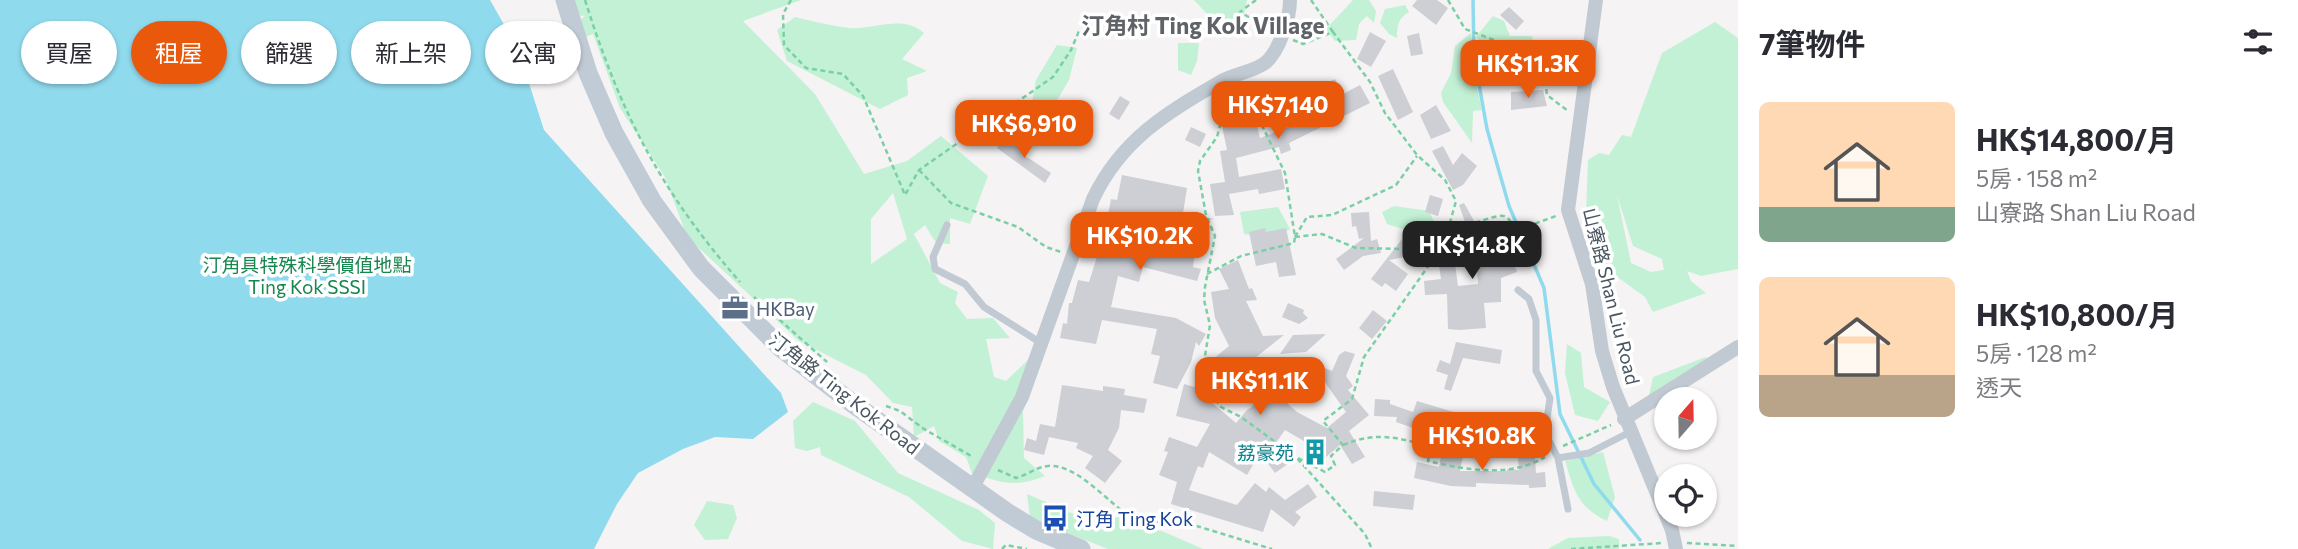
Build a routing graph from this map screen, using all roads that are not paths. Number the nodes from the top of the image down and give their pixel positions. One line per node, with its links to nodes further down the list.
1 (565, 0): 10 (main road, 汀角路 Ting Kok Road)
2 (1290, 0): 6 (street)
3 (1594, 1): 8 (street, 山寮路 Shan Liu Road)
4 (947, 225): 6 (lane)
5 (1518, 290): 9 (lane)
6 (1042, 343): 10 (street)
7 (1738, 347): 8 (street)
8 (1627, 426): 9 (lane); 12 (street, 山寮路 Shan Liu Road)
9 (1555, 455): 11 (lane)
10 (972, 489): 13 (main road, 汀角路 Ting Kok Road)
11 (1568, 509)
12 (1675, 545)
13 (1081, 549)

